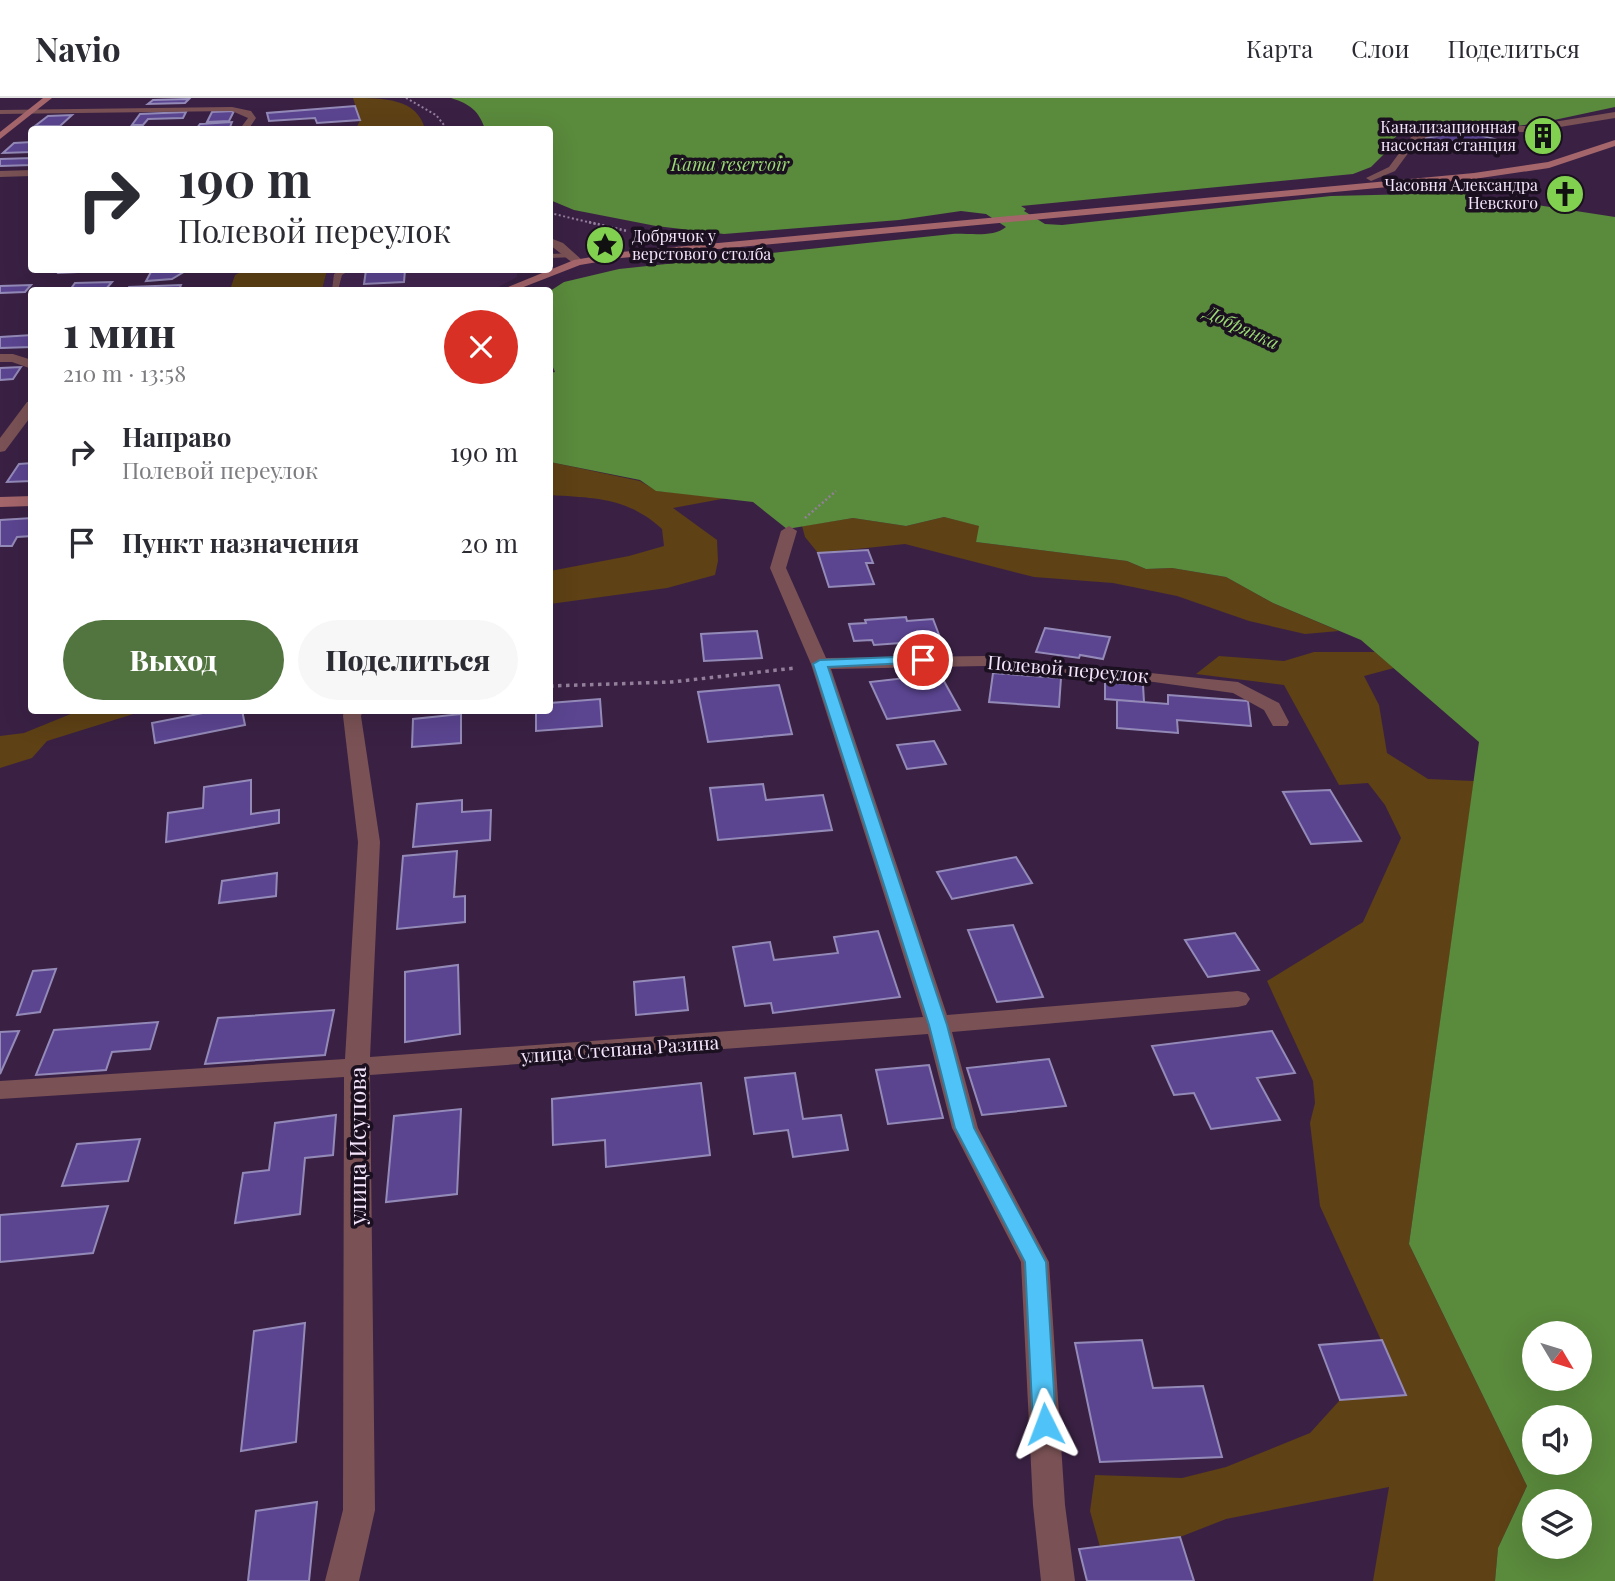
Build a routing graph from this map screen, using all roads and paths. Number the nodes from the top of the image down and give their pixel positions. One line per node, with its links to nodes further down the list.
1 (48, 98): 3 (street)
2 (406, 98): 7 (path)
3 (30, 111): 4 (street); 6 (street); 8 (street)
4 (0, 112)
5 (1615, 114): 12 (street)
6 (246, 126)
7 (445, 126)
8 (0, 136)
9 (1615, 143): 15 (street)
10 (28, 173): 11 (street)
11 (0, 174)
12 (1371, 178)
13 (553, 243): 15 (street)
14 (553, 256): 15 (lane)
15 (575, 258): 16 (street)
16 (553, 268)
17 (543, 273): 18 (street)
18 (513, 287)
19 (0, 358): 20 (street)
20 (28, 364)
21 (28, 410): 22 (street)
22 (0, 448)
23 (836, 491): 26 (path)
24 (28, 501): 25 (street)
25 (0, 502)
26 (789, 531): 27 (street)
27 (820, 664): 28 (path); 30 (street, Полевой переулок); 32 (street)
28 (553, 686)
29 (353, 714): 33 (street, улица Исупова)
30 (1280, 723)
31 (1238, 999): 32 (street, улица Степана Разина)
32 (938, 1025): 33 (street, улица Степана Разина); 36 (street)
33 (357, 1068): 34 (street, улица Степана Разина); 35 (street, улица Исупова)
34 (0, 1090)
35 (342, 1581)
36 (1058, 1581)

